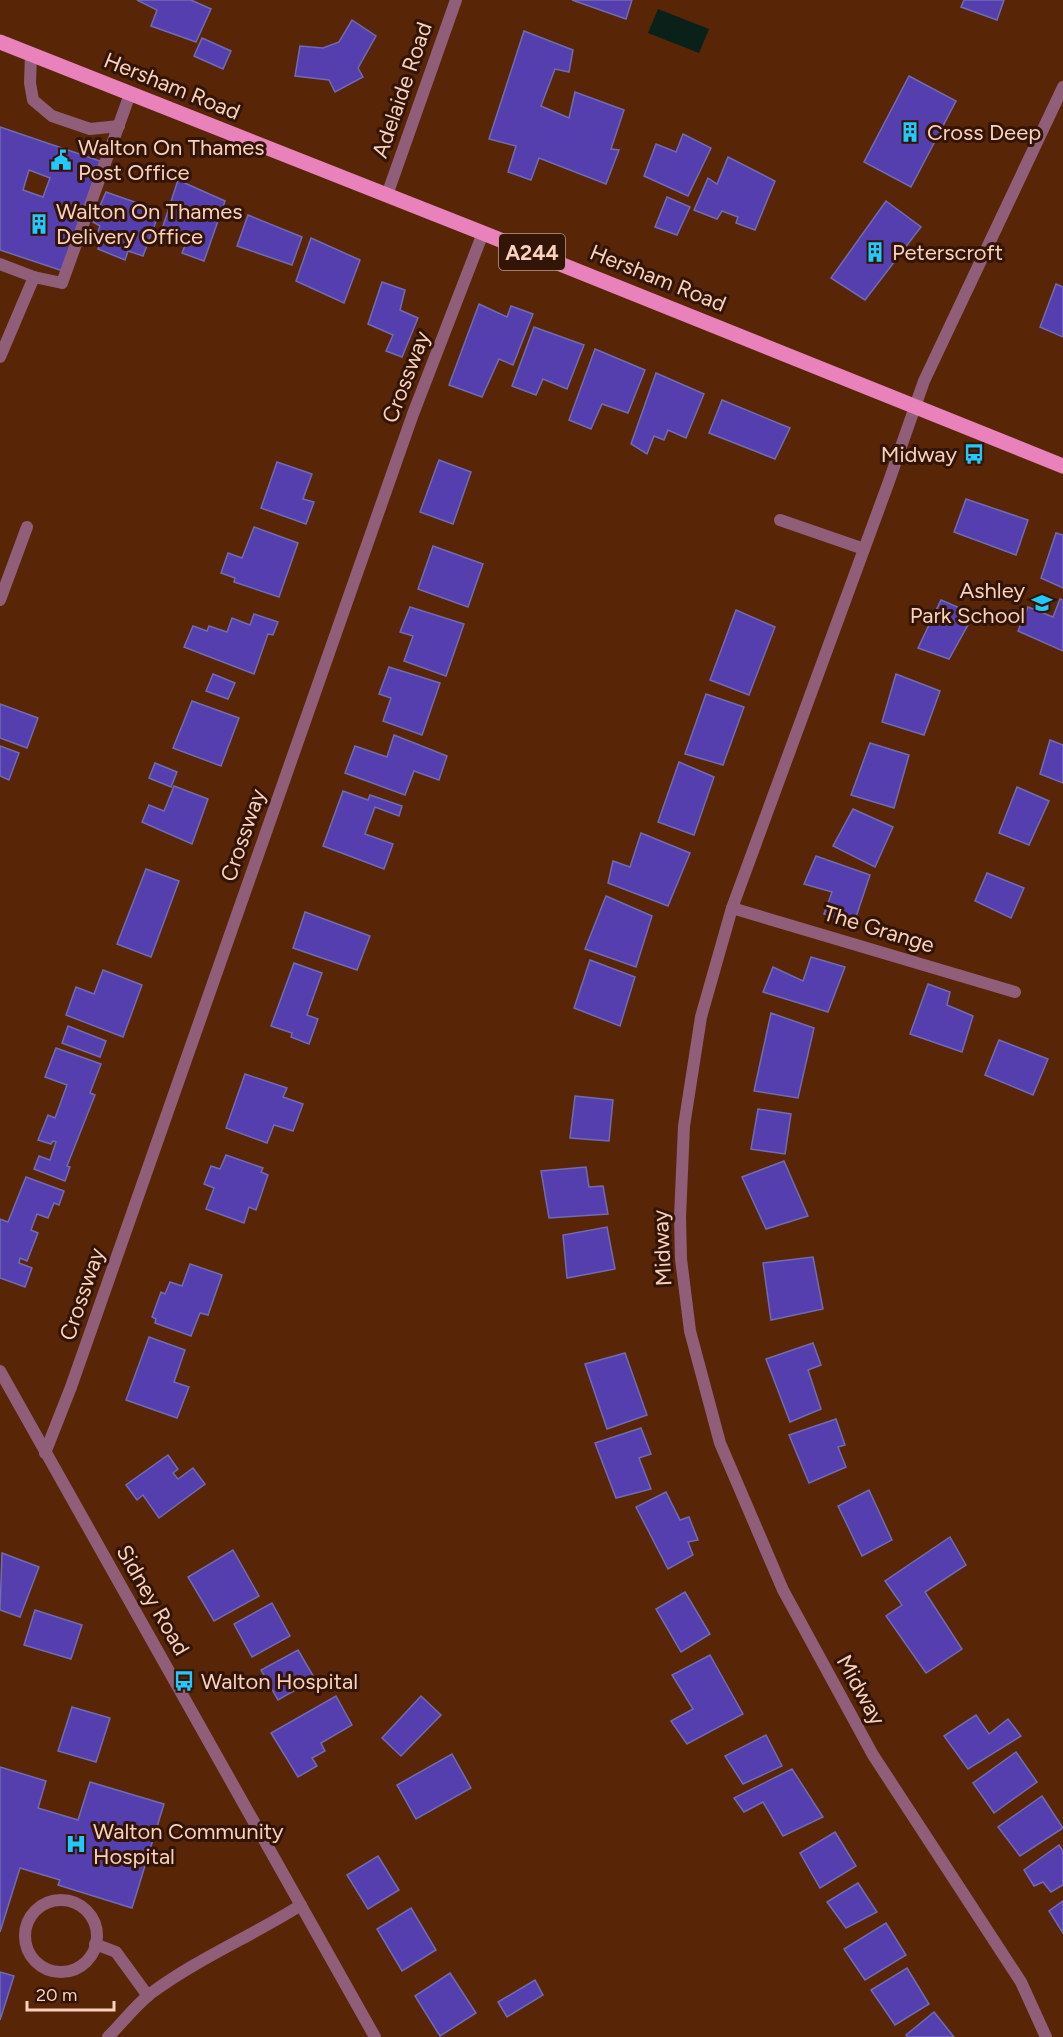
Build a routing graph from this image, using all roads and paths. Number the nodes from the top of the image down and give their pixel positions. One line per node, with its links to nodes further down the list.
1 (456, 0): 7 (street, Adelaide Road)
2 (0, 42): 3 (main road, Hersham Road / A244)
3 (32, 54): 5 (main road, Hersham Road / A244); 6 (street)
4 (1063, 87): 12 (street, Midway)
5 (130, 94): 6 (street); 7 (main road, Hersham Road / A244)
6 (119, 126): 10 (street)
7 (387, 195): 8 (main road, Hersham Road / A244)
8 (483, 233): 12 (main road, Hersham Road / A244); 21 (street, Crossway)
9 (0, 264): 10 (street)
10 (34, 277): 11 (street)
11 (0, 357)
12 (915, 405): 13 (main road, Hersham Road / A244); 16 (street, Midway)
13 (1063, 466)
14 (780, 520): 16 (street)
15 (27, 526): 17 (street)
16 (864, 549): 18 (street, Midway)
17 (0, 600)
18 (732, 908): 19 (street, The Grange); 27 (street, Midway)
19 (1015, 992)
20 (0, 1371): 21 (street, Sidney Road)
21 (45, 1453): 22 (street, Sidney Road)
22 (301, 1905): 24 (street); 26 (street, Sidney Road)
23 (96, 1944): 23 (street); 24 (street)
24 (148, 1995): 25 (street)
25 (108, 2037)
26 (375, 2037)
27 (1046, 2037)

